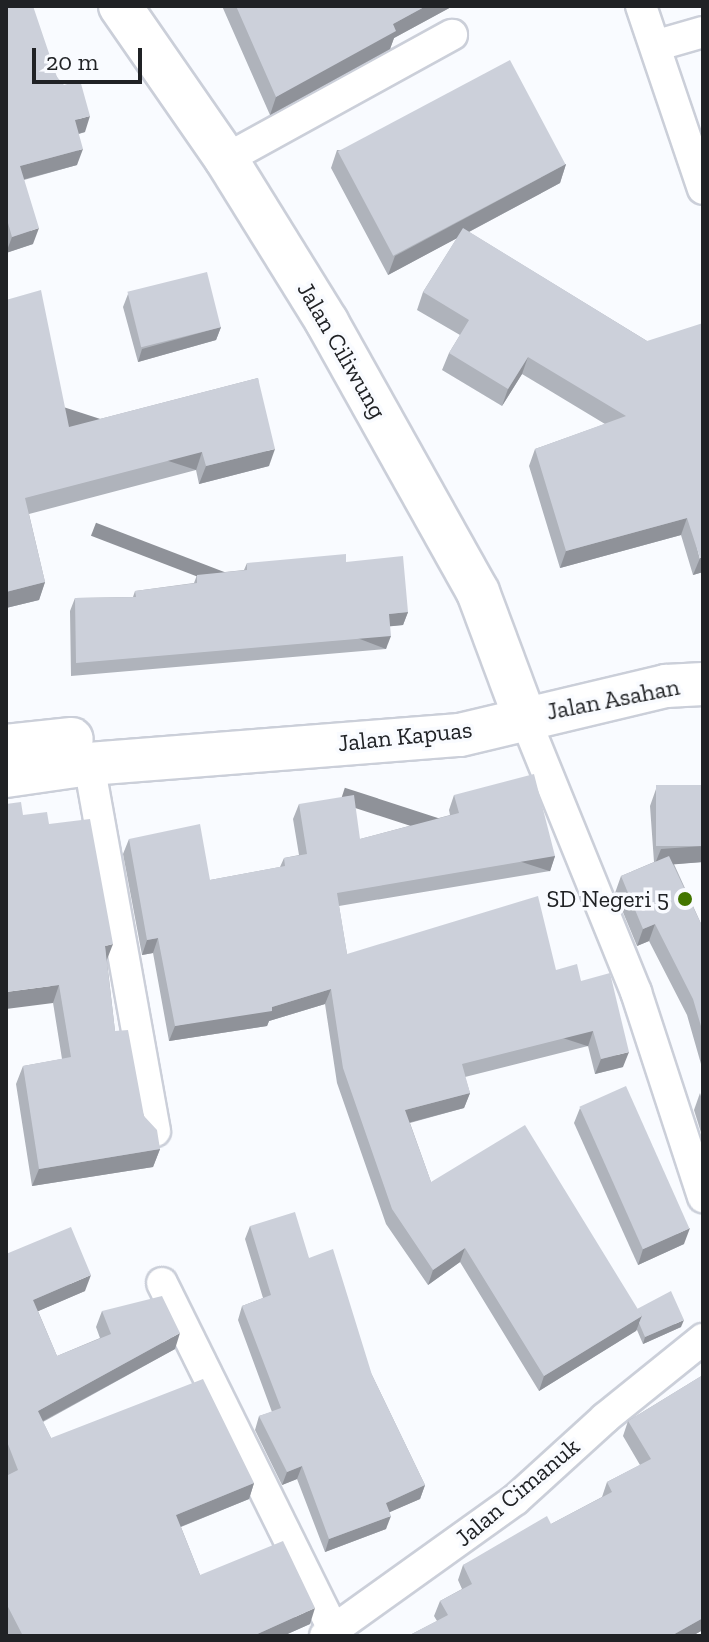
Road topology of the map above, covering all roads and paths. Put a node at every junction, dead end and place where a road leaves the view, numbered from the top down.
1 (120, 6) edge
2 (641, 6) edge
3 (703, 32) edge
4 (452, 35) dead end
5 (658, 45) junction
6 (226, 159) junction
7 (703, 189) edge
8 (703, 684) edge
9 (524, 716) junction
10 (6, 746) edge
11 (89, 764) junction
12 (6, 776) edge
13 (155, 1131) edge
14 (703, 1197) edge
15 (162, 1283) dead end
16 (703, 1339) edge
17 (329, 1632) edge

1 - 6 street, Jalan Ciliwung
2 - 5 street
3 - 5 street
4 - 6 street
5 - 7 street
6 - 9 street, Jalan Ciliwung
8 - 9 street, Jalan Asahan
9 - 10 street, Jalan Kapuas
9 - 11 street, Jalan Kapuas
9 - 14 street
11 - 12 street, Jalan Kapuas
11 - 13 street
15 - 17 street
16 - 17 street, Jalan Cimanuk

